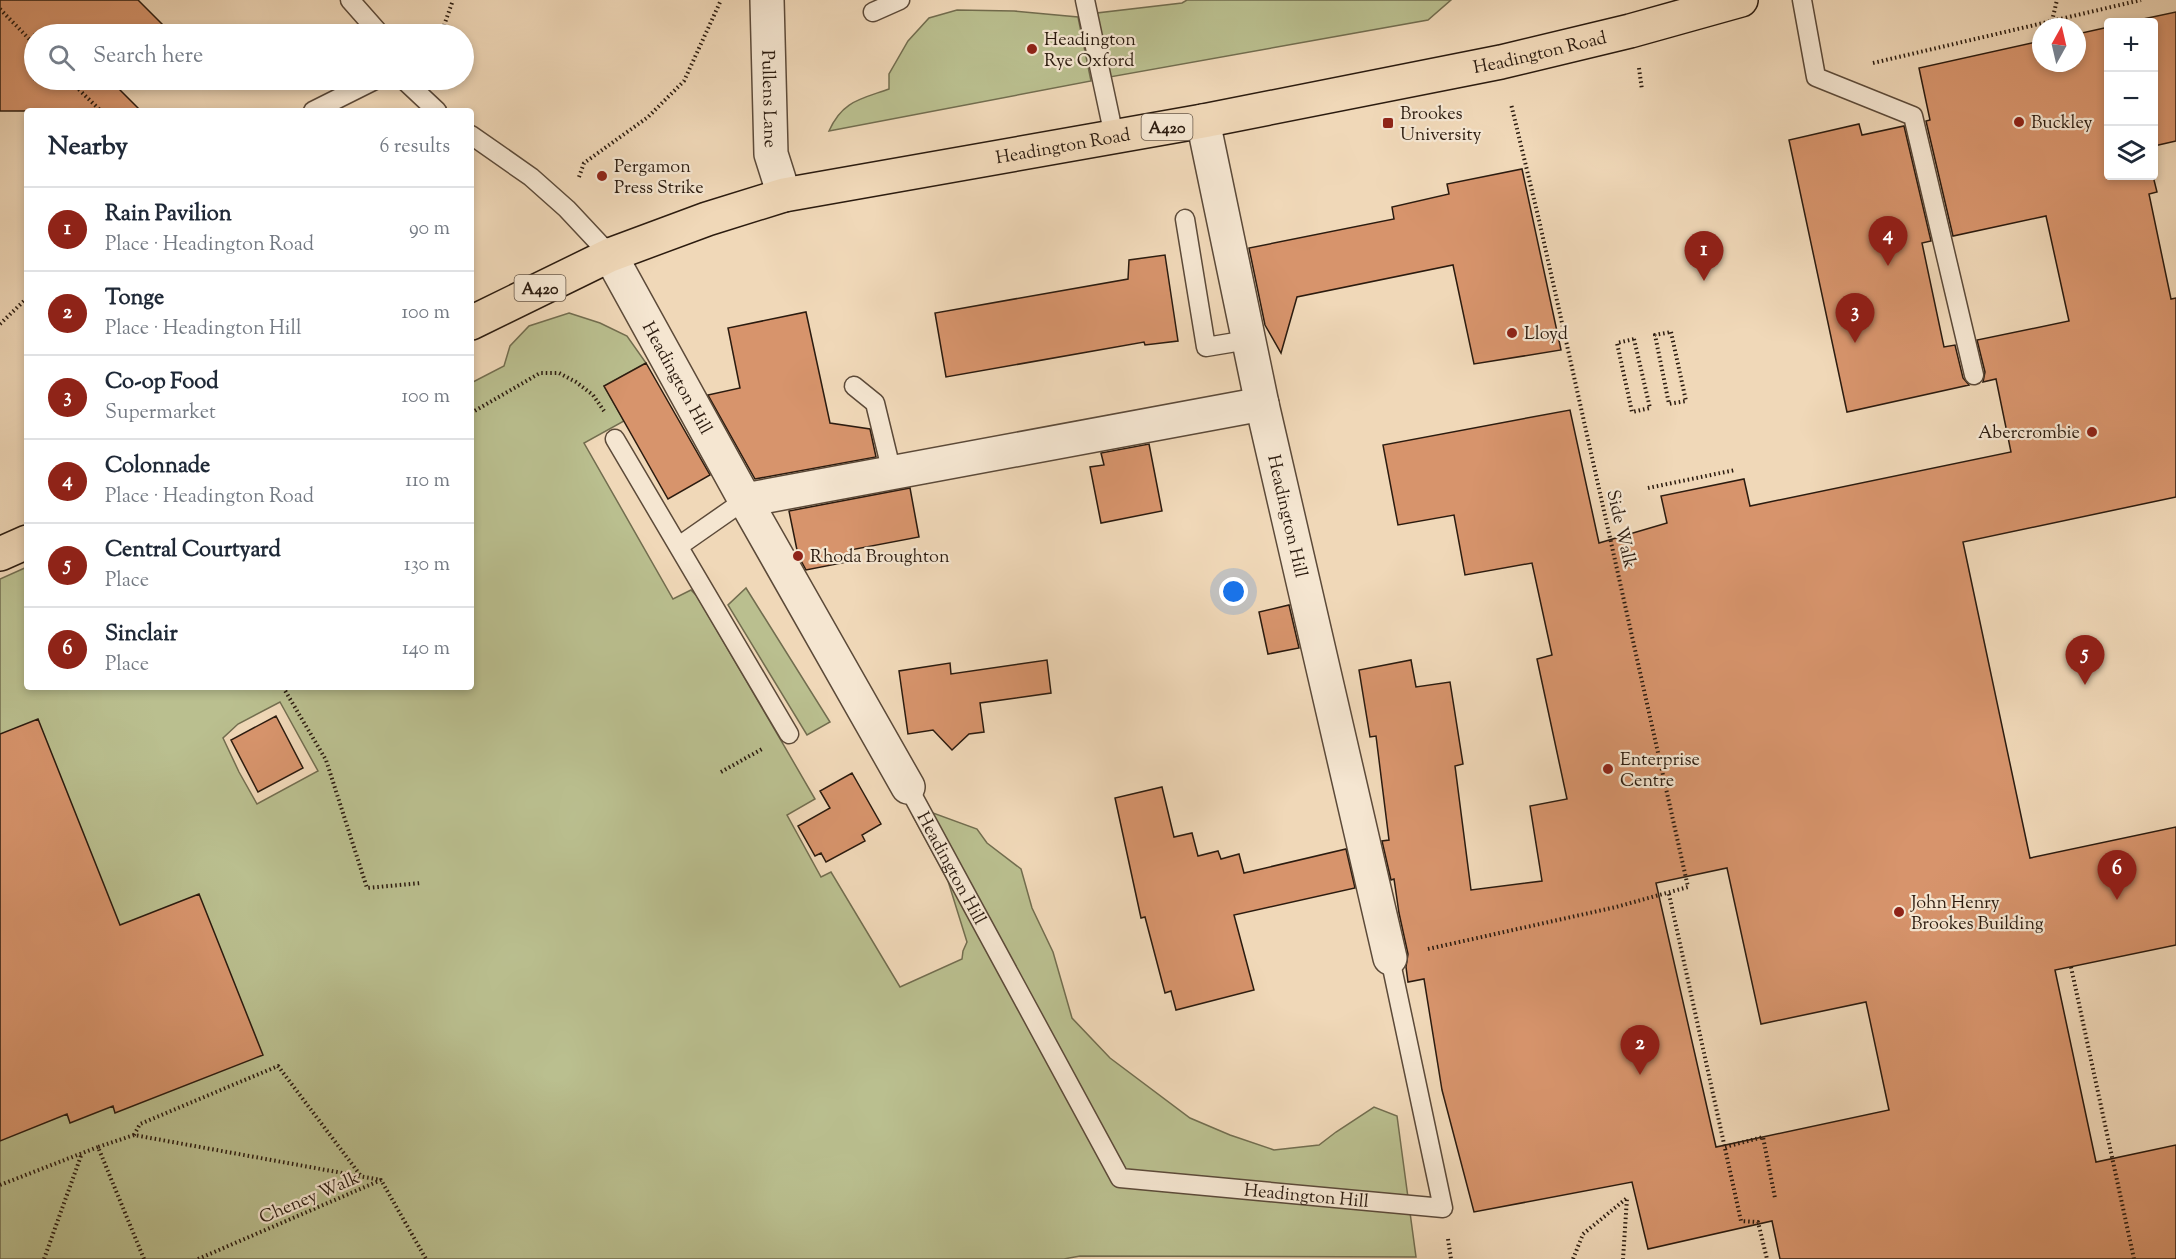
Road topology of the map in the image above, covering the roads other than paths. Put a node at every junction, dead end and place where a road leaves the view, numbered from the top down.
1 (350, 0) edge
2 (766, 0) edge
3 (900, 0) edge
4 (1085, 0) edge
5 (1741, 0) edge
6 (1802, 0) edge
7 (873, 12) dead end
8 (371, 24) edge
9 (355, 90) edge
10 (415, 90) edge
11 (319, 108) edge
12 (434, 108) edge
13 (1203, 121) junction
14 (1114, 136) junction
15 (474, 137) edge
16 (784, 195) junction
17 (1185, 219) dead end
18 (610, 255) junction
19 (474, 322) edge
20 (1248, 340) junction
21 (1974, 375) dead end
22 (854, 386) dead end
23 (1262, 404) junction
24 (615, 439) road end
25 (892, 473) junction
26 (745, 501) junction
27 (24, 543) edge
28 (678, 546) junction
29 (0, 554) edge
30 (789, 734) road end
31 (908, 787) joint
32 (1390, 958) joint

1 - 8 lane
2 - 16 street, Pullens Lane
3 - 7 lane
4 - 14 lane
5 - 13 main road, Headington Road / A420
6 - 21 lane
9 - 11 lane
10 - 12 lane
13 - 14 main road, Headington Road / A420
13 - 20 street, Headington Hill
14 - 16 main road, Headington Road / A420
15 - 18 lane
16 - 18 main road, Headington Road / A420
17 - 20 lane
18 - 19 main road, Headington Road / A420
18 - 26 street, Headington Hill
20 - 23 street, Headington Hill
22 - 25 lane
23 - 25 street
23 - 32 street, Headington Hill
24 - 28 lane
25 - 26 street
26 - 28 lane
26 - 31 street, Headington Hill
27 - 29 main road
28 - 30 lane
31 - 32 lane, Headington Hill

